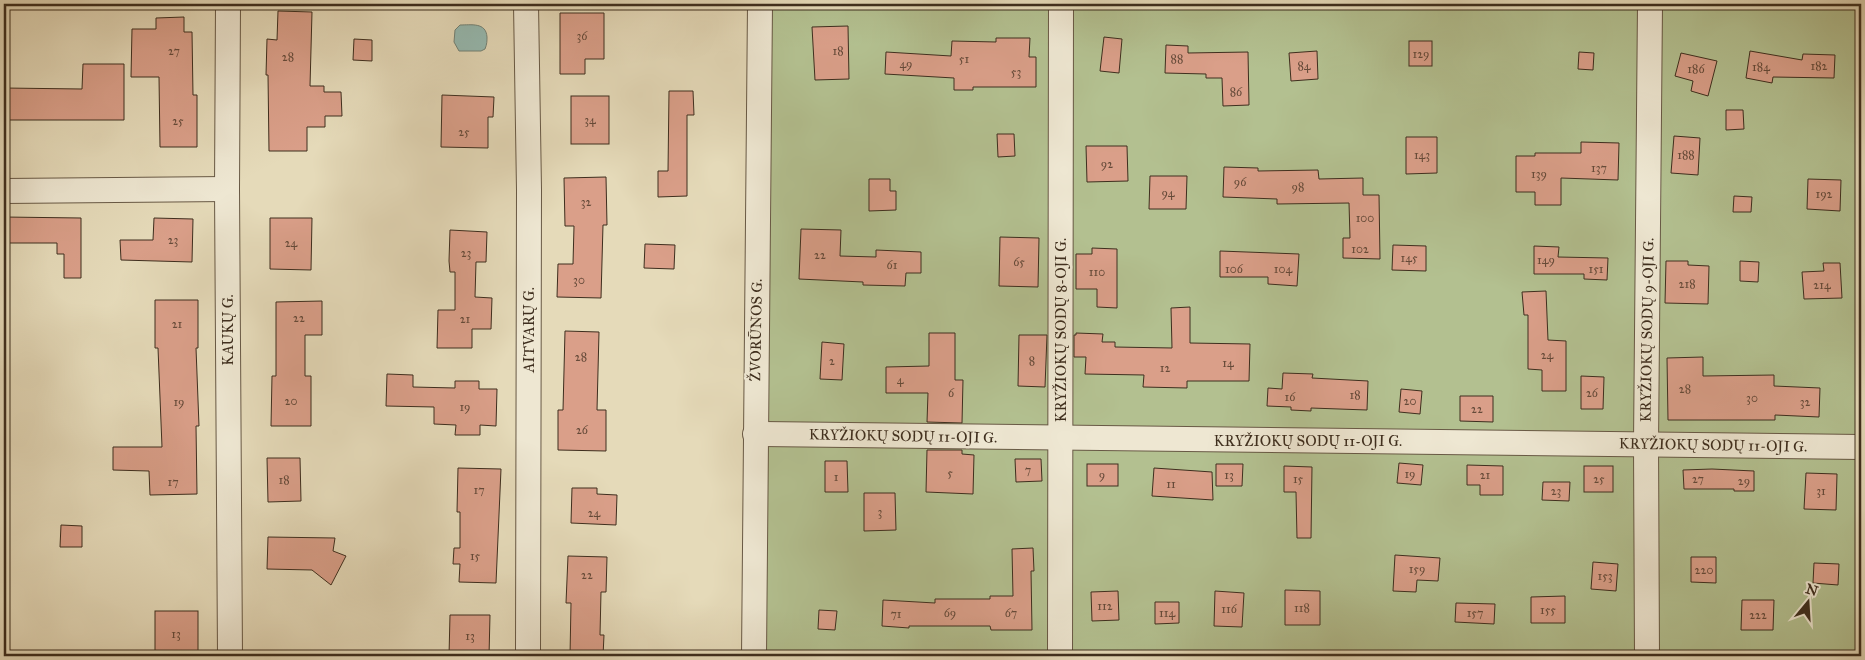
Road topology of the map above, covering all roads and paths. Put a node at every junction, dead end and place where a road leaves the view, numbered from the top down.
1 (228, 4) edge
2 (526, 4) edge
3 (760, 4) edge
4 (1061, 4) edge
5 (1650, 4) edge
6 (227, 190) junction
7 (4, 191) edge
8 (755, 434) junction
9 (1060, 439) junction
10 (1646, 444) junction
11 (1861, 447) edge
12 (230, 656) edge
13 (528, 656) edge
14 (754, 656) edge
15 (1060, 656) edge
16 (1646, 656) edge

1 - 6 street, KAUKŲ G.
2 - 13 street, AITVARŲ G.
3 - 8 street, ŽVORŪNOS G.
4 - 9 street, KRYŽIOKŲ SODŲ 8-OJI G.
5 - 10 street, KRYŽIOKŲ SODŲ 9-OJI G.
6 - 7 street
6 - 12 street, KAUKŲ G.
8 - 9 street, KRYŽIOKŲ SODŲ 11-OJI G.
8 - 14 street, ŽVORŪNOS G.
9 - 10 street, KRYŽIOKŲ SODŲ 11-OJI G.
9 - 15 street, KRYŽIOKŲ SODŲ 8-OJI G.
10 - 11 street, KRYŽIOKŲ SODŲ 11-OJI G.
10 - 16 street, KRYŽIOKŲ SODŲ 9-OJI G.

